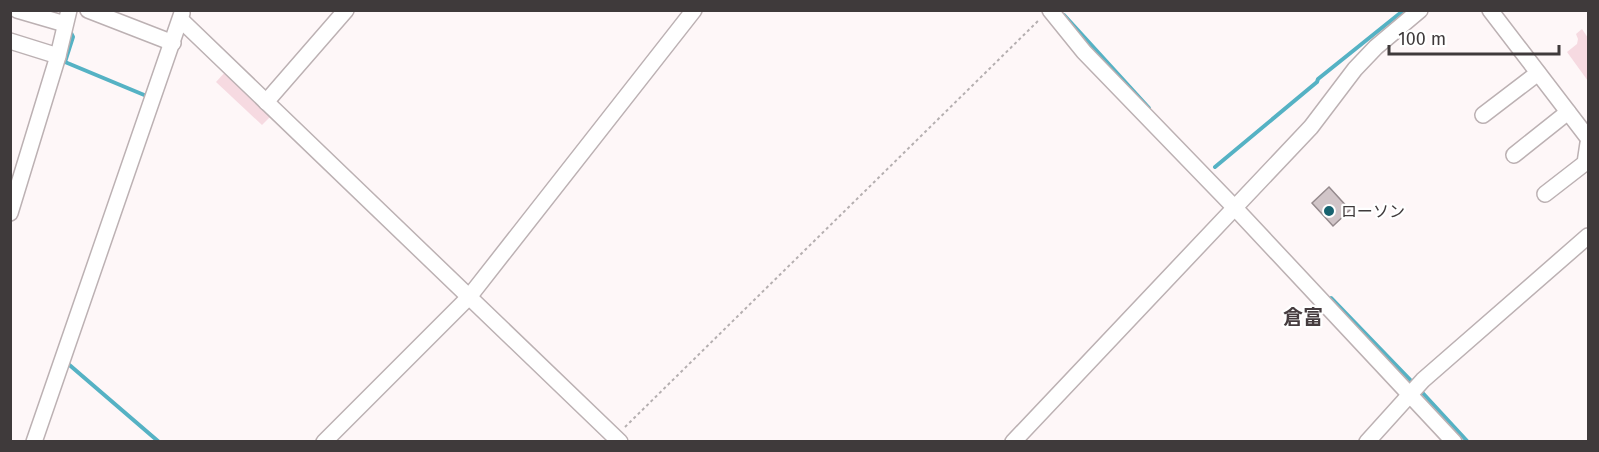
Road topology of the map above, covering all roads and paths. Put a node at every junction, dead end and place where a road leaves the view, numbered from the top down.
1 (17, 10) edge
2 (88, 10) edge
3 (346, 10) edge
4 (694, 10) edge
5 (1420, 10) edge
6 (1490, 10) edge
7 (182, 15) edge
8 (1045, 15) edge
9 (67, 17) edge
10 (10, 41) edge
11 (173, 43) junction
12 (58, 56) junction
13 (1538, 73) junction
14 (267, 102) junction
15 (1568, 112) junction
16 (1483, 115) dead end
17 (1588, 138) edge
18 (1588, 143) edge
19 (1514, 155) dead end
20 (1545, 194) dead end
21 (1235, 208) junction
22 (10, 213) edge
23 (1588, 236) edge
24 (469, 297) junction
25 (1414, 389) junction
26 (620, 437) edge
27 (34, 441) edge
28 (324, 441) edge
29 (1013, 441) edge
30 (1367, 441) edge
31 (1454, 441) edge

1 - 9 street
2 - 11 street
3 - 14 street
4 - 24 street
5 - 21 street
6 - 13 street
7 - 11 street
7 - 14 street
8 - 21 street
8 - 26 path
9 - 12 street
10 - 12 street
11 - 27 street
12 - 22 street
13 - 15 street
13 - 16 street
14 - 24 street
15 - 17 street
15 - 19 street
18 - 20 street
21 - 25 street
21 - 29 street
23 - 25 street
24 - 26 street
24 - 28 street
25 - 30 street
25 - 31 street

